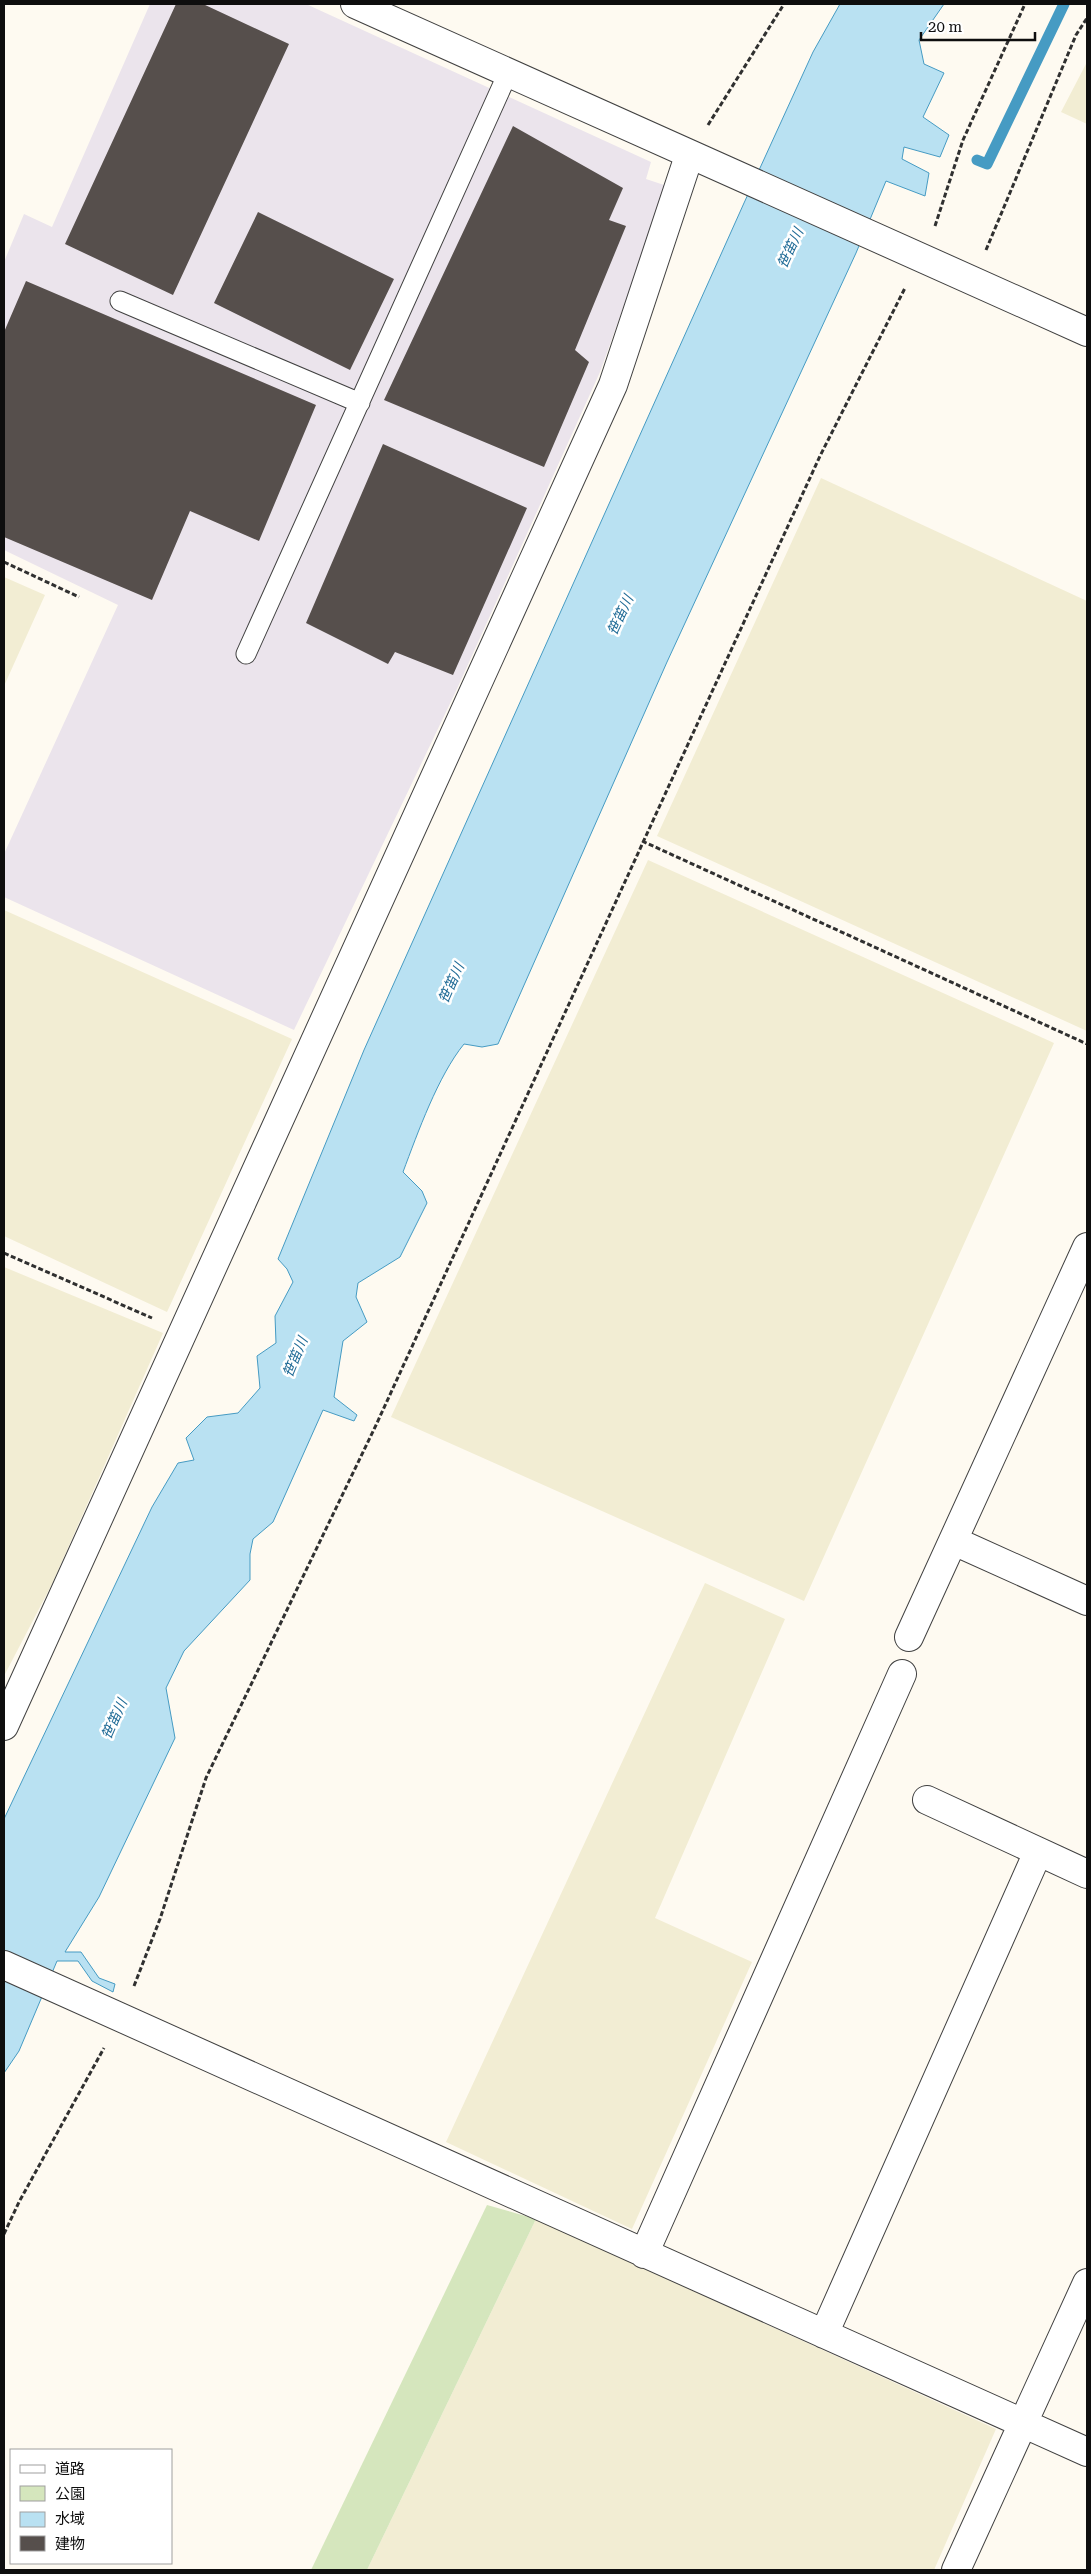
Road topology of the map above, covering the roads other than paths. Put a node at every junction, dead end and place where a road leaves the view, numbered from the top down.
1 (355, 4) edge
2 (508, 73) junction
3 (689, 156) junction
4 (120, 301) dead end
5 (1087, 332) edge
6 (360, 403) junction
7 (246, 654) dead end
8 (1087, 1247) edge
9 (954, 1541) junction
10 (1087, 1601) edge
11 (910, 1637) dead end
12 (902, 1674) dead end
13 (4, 1726) edge
14 (926, 1800) dead end
15 (1038, 1852) junction
16 (1087, 1874) edge
17 (4, 1965) edge
18 (644, 2254) junction
19 (1087, 2283) edge
20 (824, 2334) junction
21 (1024, 2424) junction
22 (1087, 2452) edge
23 (956, 2570) edge

1 - 2 street
2 - 3 street
2 - 6 lane
3 - 5 street
3 - 13 street
4 - 6 lane
6 - 7 lane
8 - 9 street
9 - 10 street
9 - 11 street
12 - 18 street
14 - 15 street
15 - 16 street
15 - 20 street
17 - 18 street
18 - 20 street
19 - 21 street
20 - 21 street
21 - 22 street
21 - 23 street

